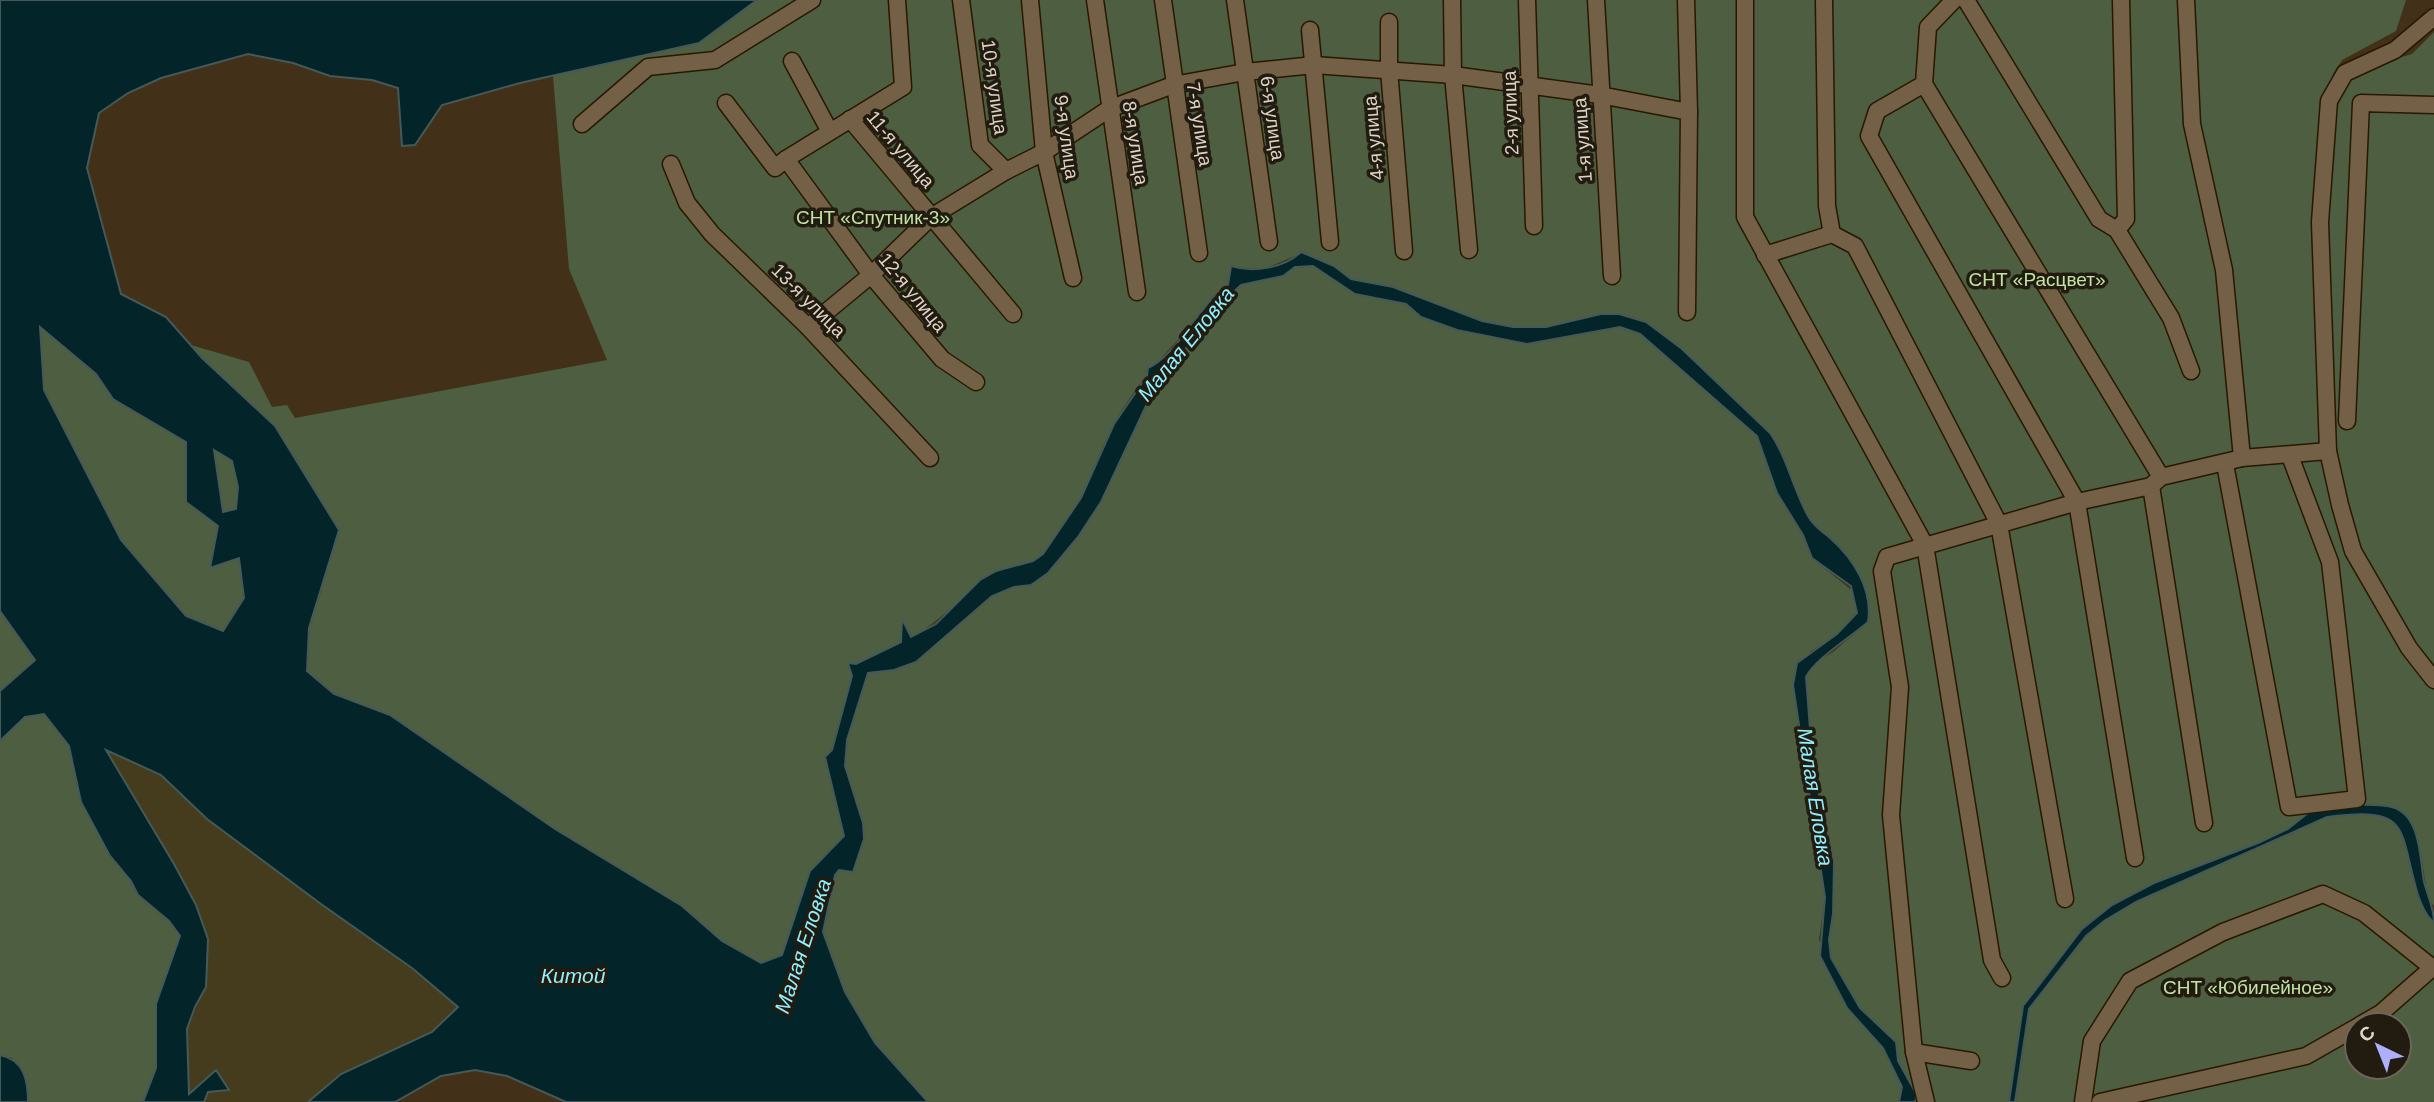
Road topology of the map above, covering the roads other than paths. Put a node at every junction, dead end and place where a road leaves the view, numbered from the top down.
1 (812, 0) edge
2 (897, 0) edge
3 (961, 0) edge
4 (1030, 0) edge
5 (1095, 0) edge
6 (1163, 0) edge
7 (1235, 0) edge
8 (1452, 0) edge
9 (1527, 0) edge
10 (1596, 0) edge
11 (1686, 0) edge
12 (1745, 0) edge
13 (1824, 0) edge
14 (1954, 0) edge
15 (1966, 0) edge
16 (2121, 0) edge
17 (2186, 0) edge
18 (2434, 17) edge
19 (1389, 23) dead end
20 (1310, 30) dead end
21 (792, 61) dead end
22 (1314, 65) junction
23 (1389, 71) junction
24 (1245, 72) junction
25 (1454, 75) junction
26 (1924, 84) junction
27 (1173, 85) junction
28 (1531, 87) junction
29 (1600, 95) junction
30 (726, 103) dead end
31 (2434, 104) edge
32 (1109, 109) junction
33 (1689, 112) junction
34 (850, 119) junction
35 (582, 124) dead end
36 (829, 130) junction
37 (1044, 152) junction
38 (786, 159) junction
39 (671, 164) dead end
40 (1006, 171) junction
41 (931, 217) junction
42 (1534, 226) dead end
43 (2118, 230) junction
44 (1832, 234) junction
45 (1269, 242) dead end
46 (1330, 242) dead end
47 (1469, 250) dead end
48 (1404, 251) dead end
49 (1199, 253) dead end
50 (1765, 255) junction
51 (871, 275) junction
52 (1612, 276) dead end
53 (1073, 278) dead end
54 (1137, 292) dead end
55 (1687, 312) dead end
56 (1013, 314) dead end
57 (808, 327) junction
58 (2191, 370) dead end
59 (976, 382) dead end
60 (2347, 421) dead end
61 (2328, 451) junction
62 (2290, 456) junction
63 (930, 458) dead end
64 (2242, 458) junction
65 (2225, 464) junction
66 (2156, 482) junction
67 (2077, 502) junction
68 (1999, 524) junction
69 (1925, 545) junction
70 (2434, 680) edge
71 (2204, 823) dead end
72 (2135, 859) dead end
73 (2065, 899) dead end
74 (2432, 969) edge
75 (2002, 978) dead end
76 (2383, 1011) edge
77 (2343, 1035) edge
78 (1914, 1052) junction
79 (1971, 1061) dead end
80 (1926, 1102) edge
81 (2083, 1102) edge
82 (2100, 1102) edge

1 - 35 street
2 - 34 street
3 - 40 street, 10-я улица
4 - 37 street, 9-я улица
5 - 32 street, 8-я улица
6 - 27 street, 7-я улица
7 - 24 street, 6-я улица
8 - 25 street
9 - 28 street, 2-я улица
10 - 29 street, 1-я улица
11 - 33 street
12 - 50 street
13 - 44 street
14 - 26 street
15 - 43 street
16 - 43 street
17 - 64 street
18 - 61 street
19 - 23 street, 4-я улица
20 - 22 street
21 - 36 street
22 - 23 street
22 - 24 street
22 - 46 street
23 - 25 street
23 - 48 street, 4-я улица
24 - 27 street
24 - 45 street, 6-я улица
25 - 28 street
25 - 47 street
26 - 66 street
26 - 67 street
27 - 32 street
27 - 49 street, 7-я улица
28 - 29 street
28 - 42 street, 2-я улица
29 - 33 street
29 - 52 street, 1-я улица
30 - 38 street
31 - 60 street
32 - 37 street
32 - 54 street, 8-я улица
33 - 55 street
34 - 36 street, 11-я улица
34 - 41 street, 11-я улица
36 - 38 street, 11-я улица
37 - 40 street
37 - 53 street, 9-я улица
38 - 51 street, 12-я улица
39 - 57 street, 13-я улица
40 - 41 street
41 - 51 street
41 - 56 street, 11-я улица
43 - 58 street
44 - 50 street
44 - 68 street
50 - 69 street
51 - 57 street
51 - 59 street, 12-я улица
57 - 63 street, 13-я улица
61 - 62 street
61 - 70 street
62 - 64 street
62 - 65 street
64 - 65 street
65 - 66 street
66 - 67 street
66 - 71 street
67 - 68 street
67 - 72 street
68 - 69 street
68 - 73 street
69 - 75 street
69 - 78 street
74 - 76 street
74 - 81 street
77 - 82 street
78 - 79 street
78 - 80 street

